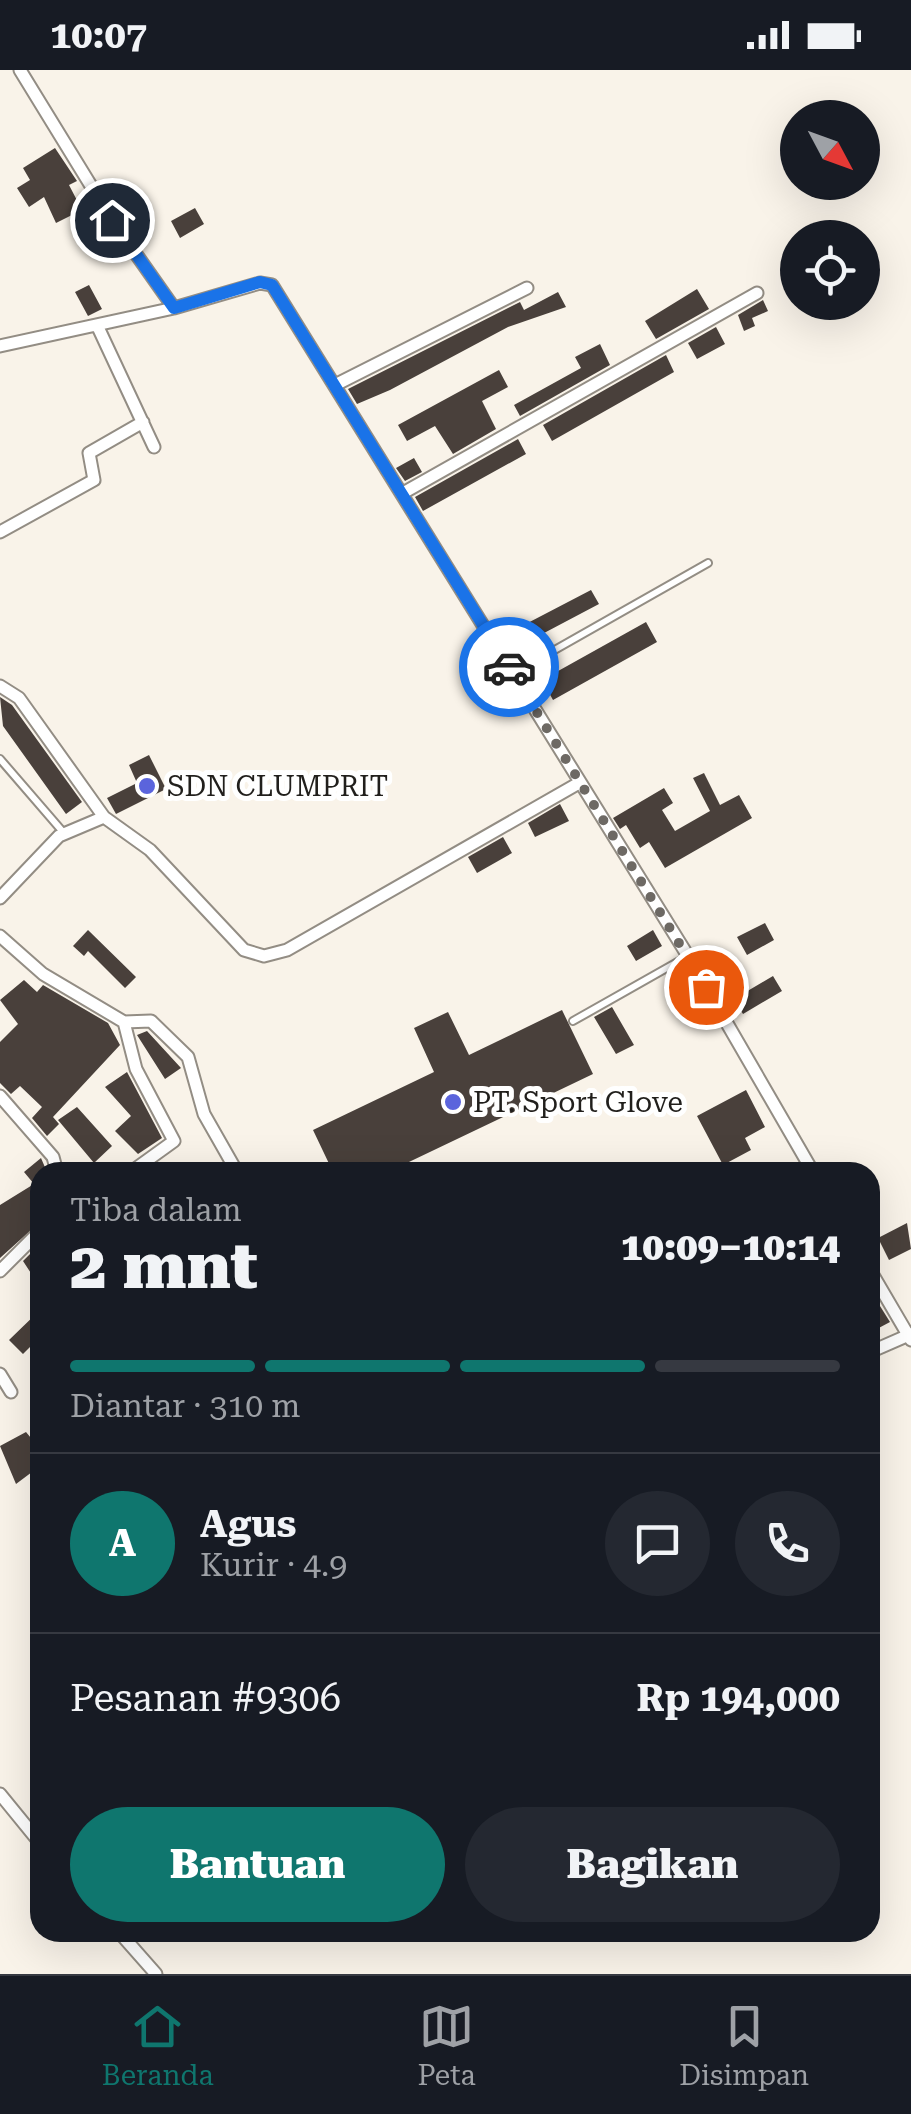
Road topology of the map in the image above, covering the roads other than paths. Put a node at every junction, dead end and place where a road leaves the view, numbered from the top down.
1 (20, 70) edge
2 (527, 288) dead end
3 (757, 293) dead end
4 (174, 308) junction
5 (97, 325) junction
6 (0, 346) edge
7 (335, 385) junction
8 (142, 422) junction
9 (154, 447) dead end
10 (404, 493) junction
11 (0, 532) edge
12 (708, 564) dead end
13 (513, 674) junction
14 (0, 686) edge
15 (0, 759) edge
16 (578, 783) junction
17 (104, 817) junction
18 (64, 833) junction
19 (0, 898) edge
20 (0, 936) edge
21 (688, 956) junction
22 (573, 1020) dead end
23 (124, 1022) junction
24 (0, 1096) edge
25 (54, 1162) edge
26 (145, 1162) edge
27 (231, 1162) edge
28 (808, 1162) edge
29 (30, 1240) edge
30 (0, 1271) edge
31 (880, 1287) edge
32 (910, 1337) edge
33 (880, 1348) edge
34 (0, 1374) edge
35 (11, 1392) dead end
36 (0, 1794) edge
37 (30, 1831) edge
38 (128, 1942) edge
39 (156, 1974) edge

1 - 4 street
2 - 7 street
3 - 10 street
4 - 5 street
4 - 7 street
5 - 6 street
5 - 8 street
7 - 10 street
8 - 9 street
8 - 11 street
10 - 13 street
12 - 13 lane
13 - 16 street
14 - 17 street
15 - 18 lane
16 - 17 street
16 - 21 street
17 - 18 street
18 - 19 street
20 - 23 street
21 - 22 lane
21 - 28 street
23 - 26 street
23 - 27 street
24 - 25 street
29 - 30 street
31 - 32 street
32 - 33 street
34 - 35 street
36 - 37 street
38 - 39 street

